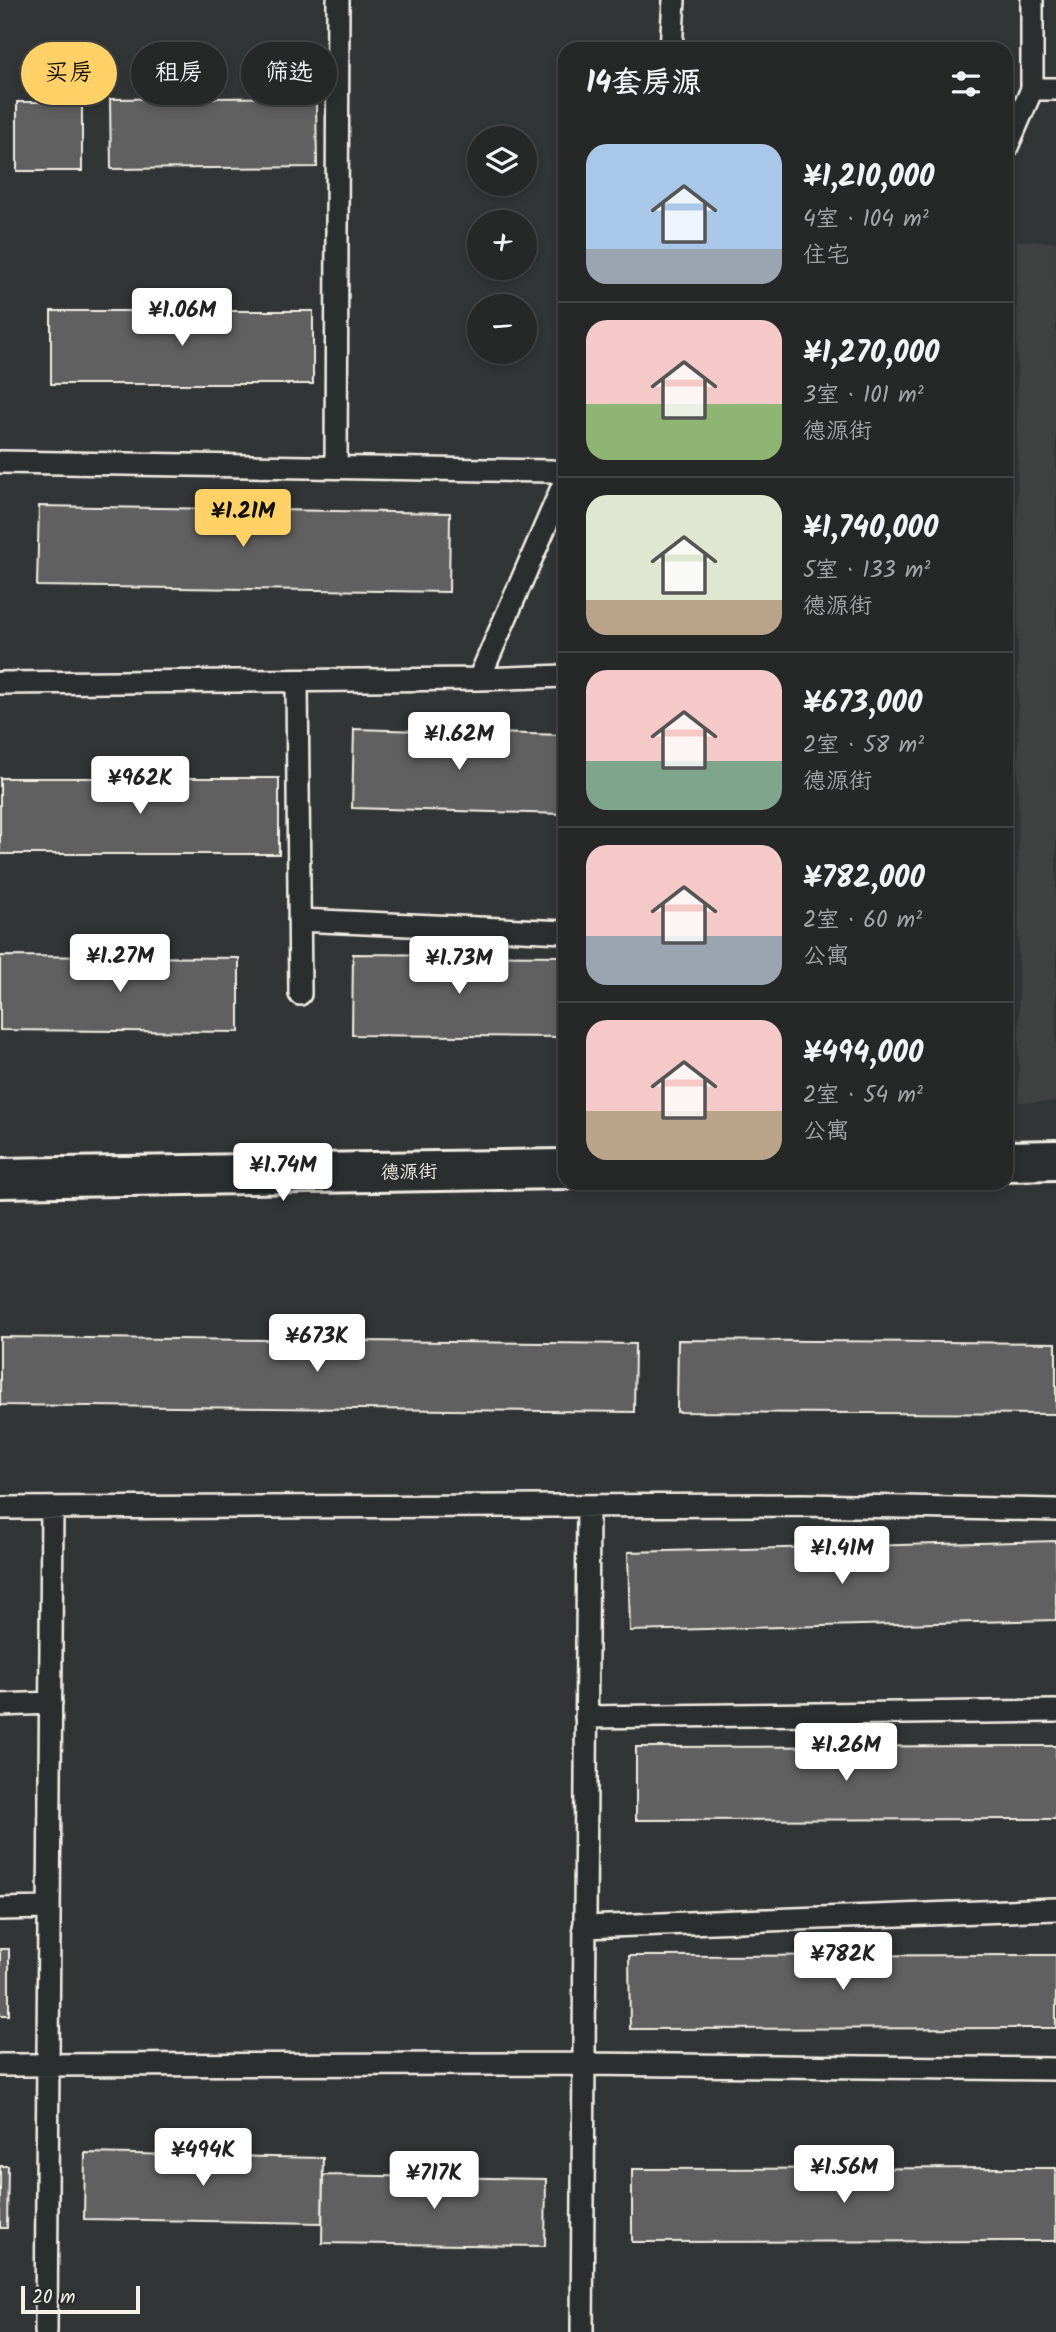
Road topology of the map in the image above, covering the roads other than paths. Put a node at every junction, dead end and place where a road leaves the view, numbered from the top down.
1 (338, 0) edge
2 (674, 0) edge
3 (1032, 0) edge
4 (671, 42) edge
5 (1032, 89) junction
6 (1056, 89) edge
7 (1013, 133) edge
8 (0, 462) edge
9 (337, 467) junction
10 (558, 473) edge
11 (558, 497) edge
12 (558, 676) edge
13 (479, 680) junction
14 (297, 681) junction
15 (0, 683) edge
16 (299, 920) junction
17 (558, 932) edge
18 (300, 994) dead end
19 (1056, 1160) edge
20 (1013, 1161) edge
21 (558, 1169) edge
22 (0, 1178) edge
23 (588, 1506) junction
24 (0, 1508) edge
25 (52, 1508) junction
26 (1056, 1510) edge
27 (51, 1703) junction
28 (0, 1705) edge
29 (1056, 1711) edge
30 (586, 1717) junction
31 (49, 1908) junction
32 (0, 1909) edge
33 (1056, 1909) edge
34 (584, 1927) junction
35 (583, 2064) junction
36 (0, 2065) edge
37 (48, 2065) junction
38 (1056, 2069) edge
39 (46, 2332) edge
40 (582, 2332) edge

1 - 9 lane
2 - 4 lane
3 - 5 lane
5 - 6 lane
5 - 7 lane
8 - 9 lane
9 - 10 lane
11 - 13 lane
12 - 13 lane
13 - 14 lane
14 - 15 lane
14 - 16 lane
16 - 17 lane
16 - 18 lane
19 - 20 street
21 - 22 street, 德源街
23 - 25 lane
23 - 26 lane
23 - 30 lane
24 - 25 lane
25 - 27 lane
27 - 28 lane
27 - 31 lane
29 - 30 lane
30 - 34 lane
31 - 32 lane
31 - 37 lane
33 - 34 lane
34 - 35 lane
35 - 37 lane
35 - 38 lane
35 - 40 lane
36 - 37 lane
37 - 39 lane

